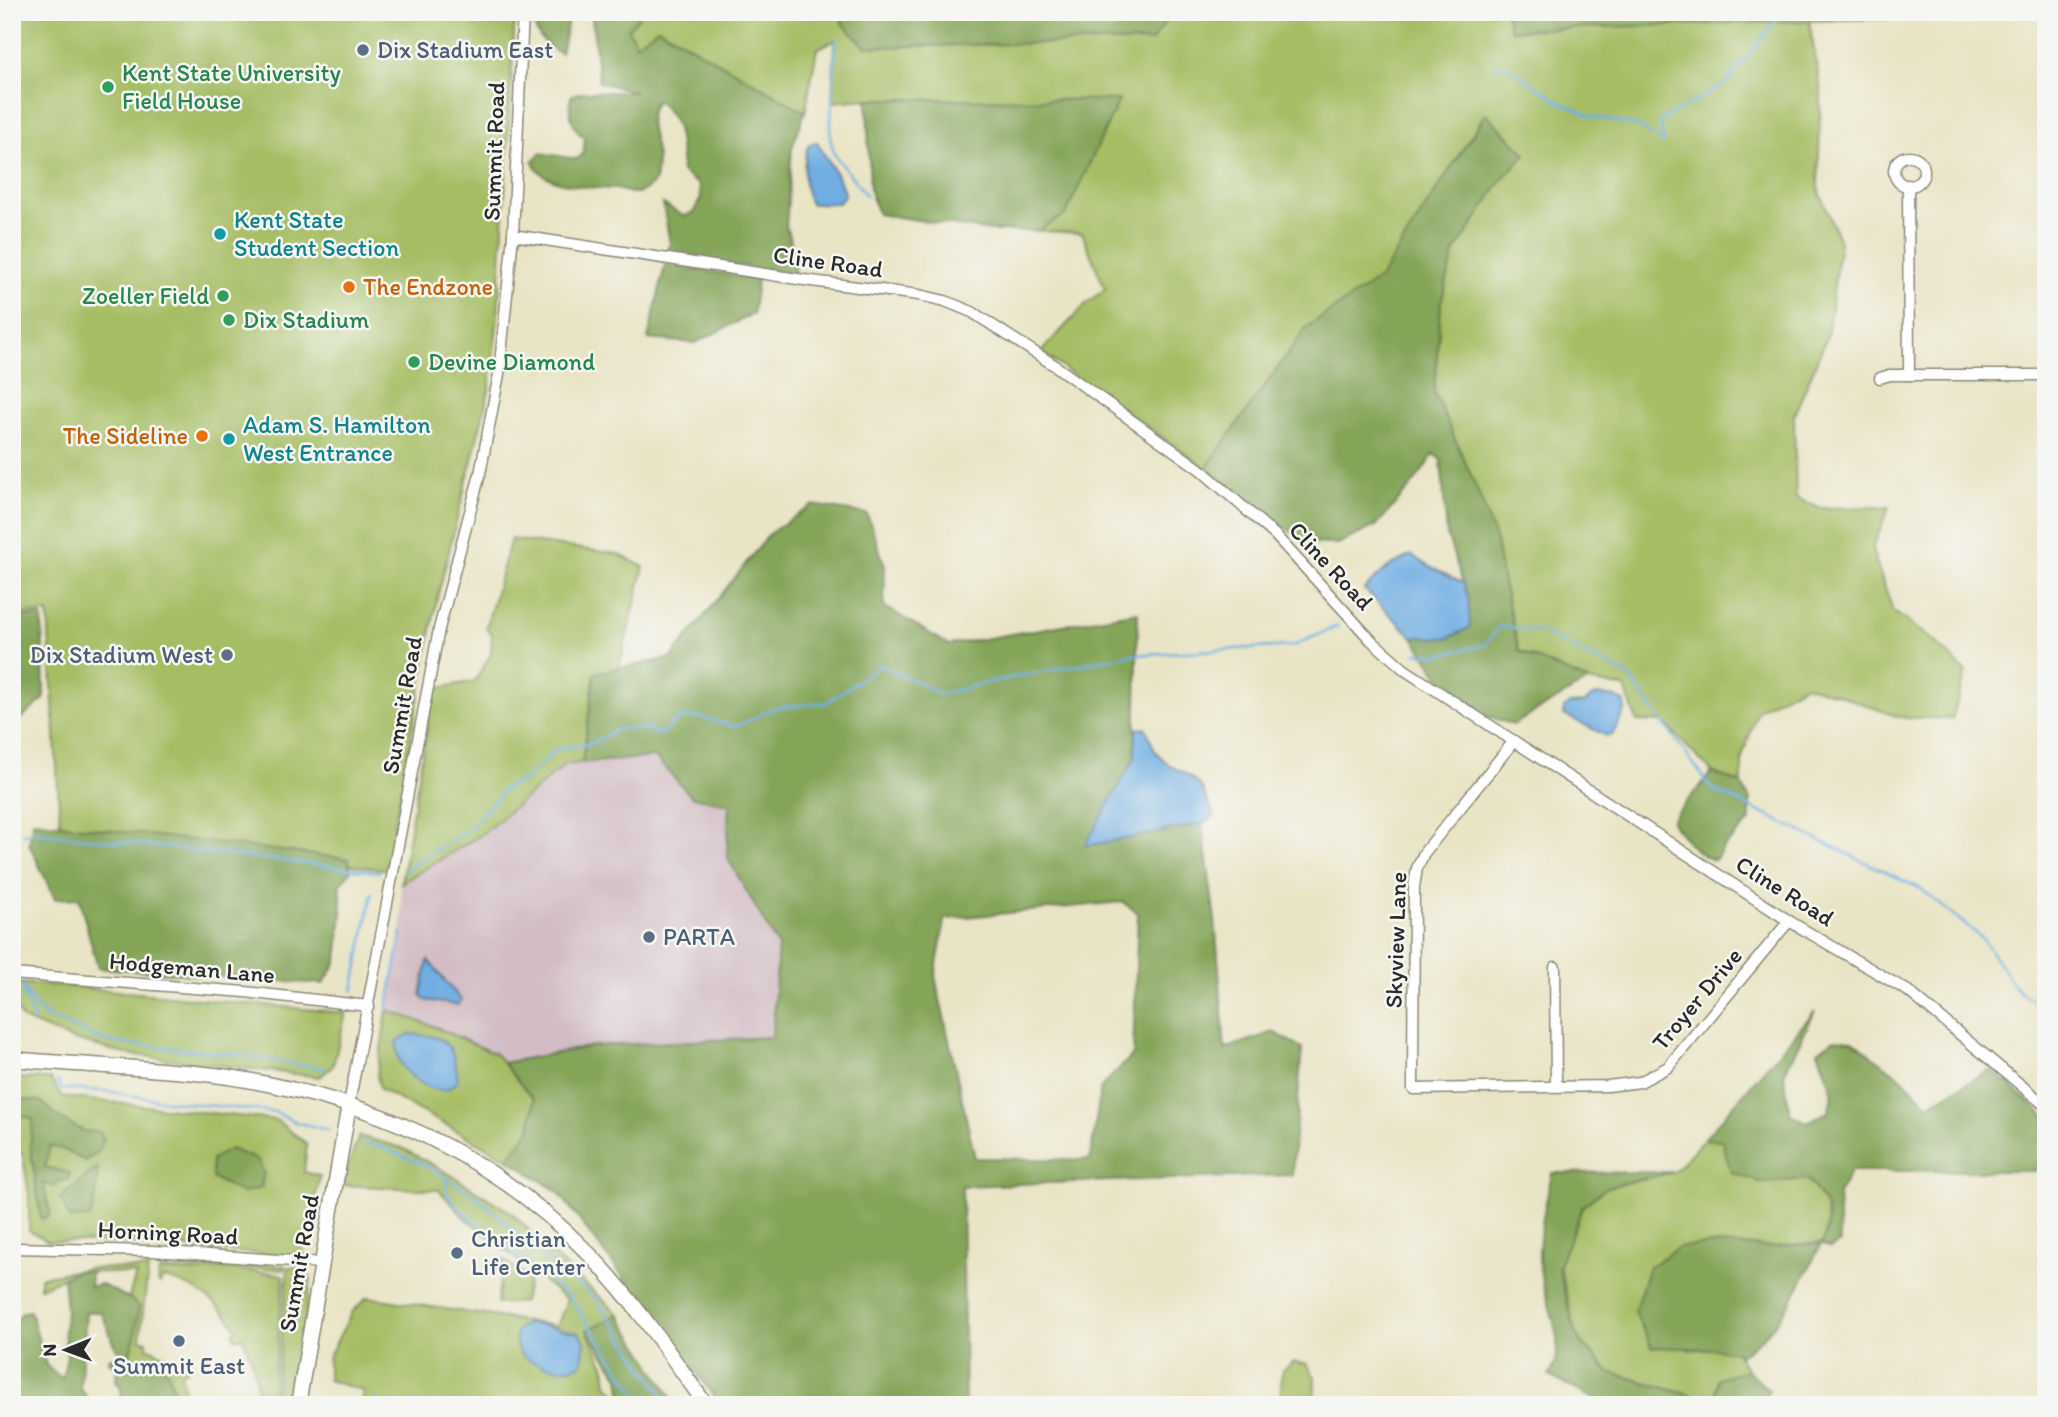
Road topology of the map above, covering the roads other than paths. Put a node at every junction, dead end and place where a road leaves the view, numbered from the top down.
1 (523, 12) edge
2 (1908, 185) dead end
3 (513, 235) junction
4 (1909, 375) junction
5 (2046, 375) edge
6 (1880, 378) dead end
7 (1514, 741) junction
8 (1790, 921) junction
9 (1555, 967) dead end
10 (12, 974) edge
11 (369, 1006) junction
12 (12, 1059) edge
13 (1556, 1086) junction
14 (1455, 1087) joint
15 (349, 1104) junction
16 (2046, 1106) edge
17 (12, 1248) edge
18 (321, 1263) junction
19 (298, 1405) edge
20 (706, 1405) edge

1 - 3 street, Summit Road
2 - 4 street
3 - 7 street, Cline Road
3 - 11 street, Summit Road
4 - 5 street
4 - 6 street
7 - 8 street, Cline Road
7 - 14 street, Skyview Lane
8 - 13 street, Troyer Drive
8 - 16 street, Cline Road
9 - 13 street
10 - 11 street, Hodgeman Lane
11 - 15 street, Summit Road
12 - 15 main road
13 - 14 street, Troyer Drive
15 - 18 main road, Summit Road
15 - 20 main road
17 - 18 street, Horning Road
18 - 19 main road, Summit Road

